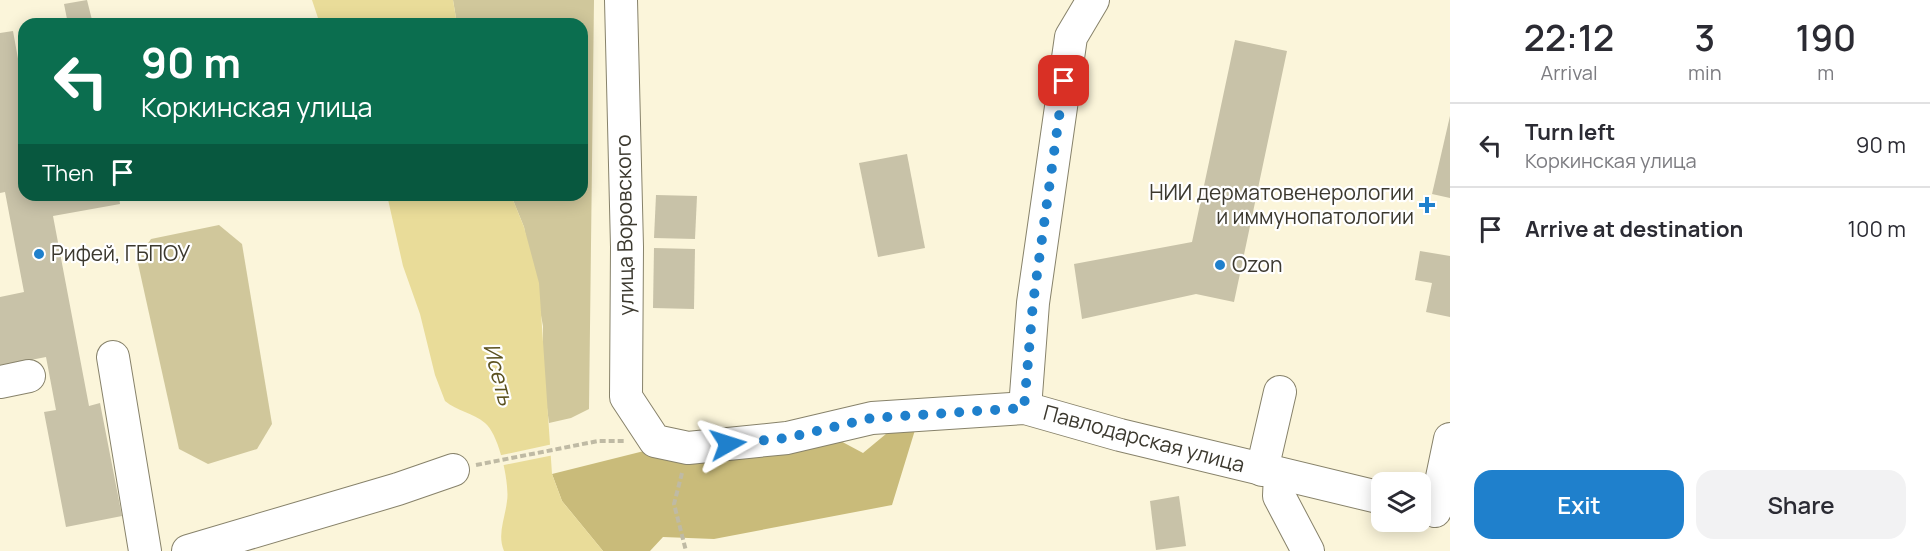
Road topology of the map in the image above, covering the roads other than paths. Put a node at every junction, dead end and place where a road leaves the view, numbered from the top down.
1 (621, 0) edge
2 (1093, 0) edge
3 (113, 357) dead end
4 (1280, 392) dead end
5 (1024, 408) junction
6 (1450, 439) edge
7 (655, 441) joint
8 (453, 470) road end
9 (1271, 472) junction
10 (1371, 495) edge
11 (1435, 511) edge
12 (145, 551) edge
13 (188, 551) edge
14 (1308, 551) edge

1 - 7 street, улица Воровского
2 - 5 street
3 - 12 street
4 - 9 street
5 - 7 street, Павлодарская улица
5 - 9 street, Павлодарская улица
6 - 11 street
8 - 13 street
9 - 10 street, Павлодарская улица
9 - 14 street

